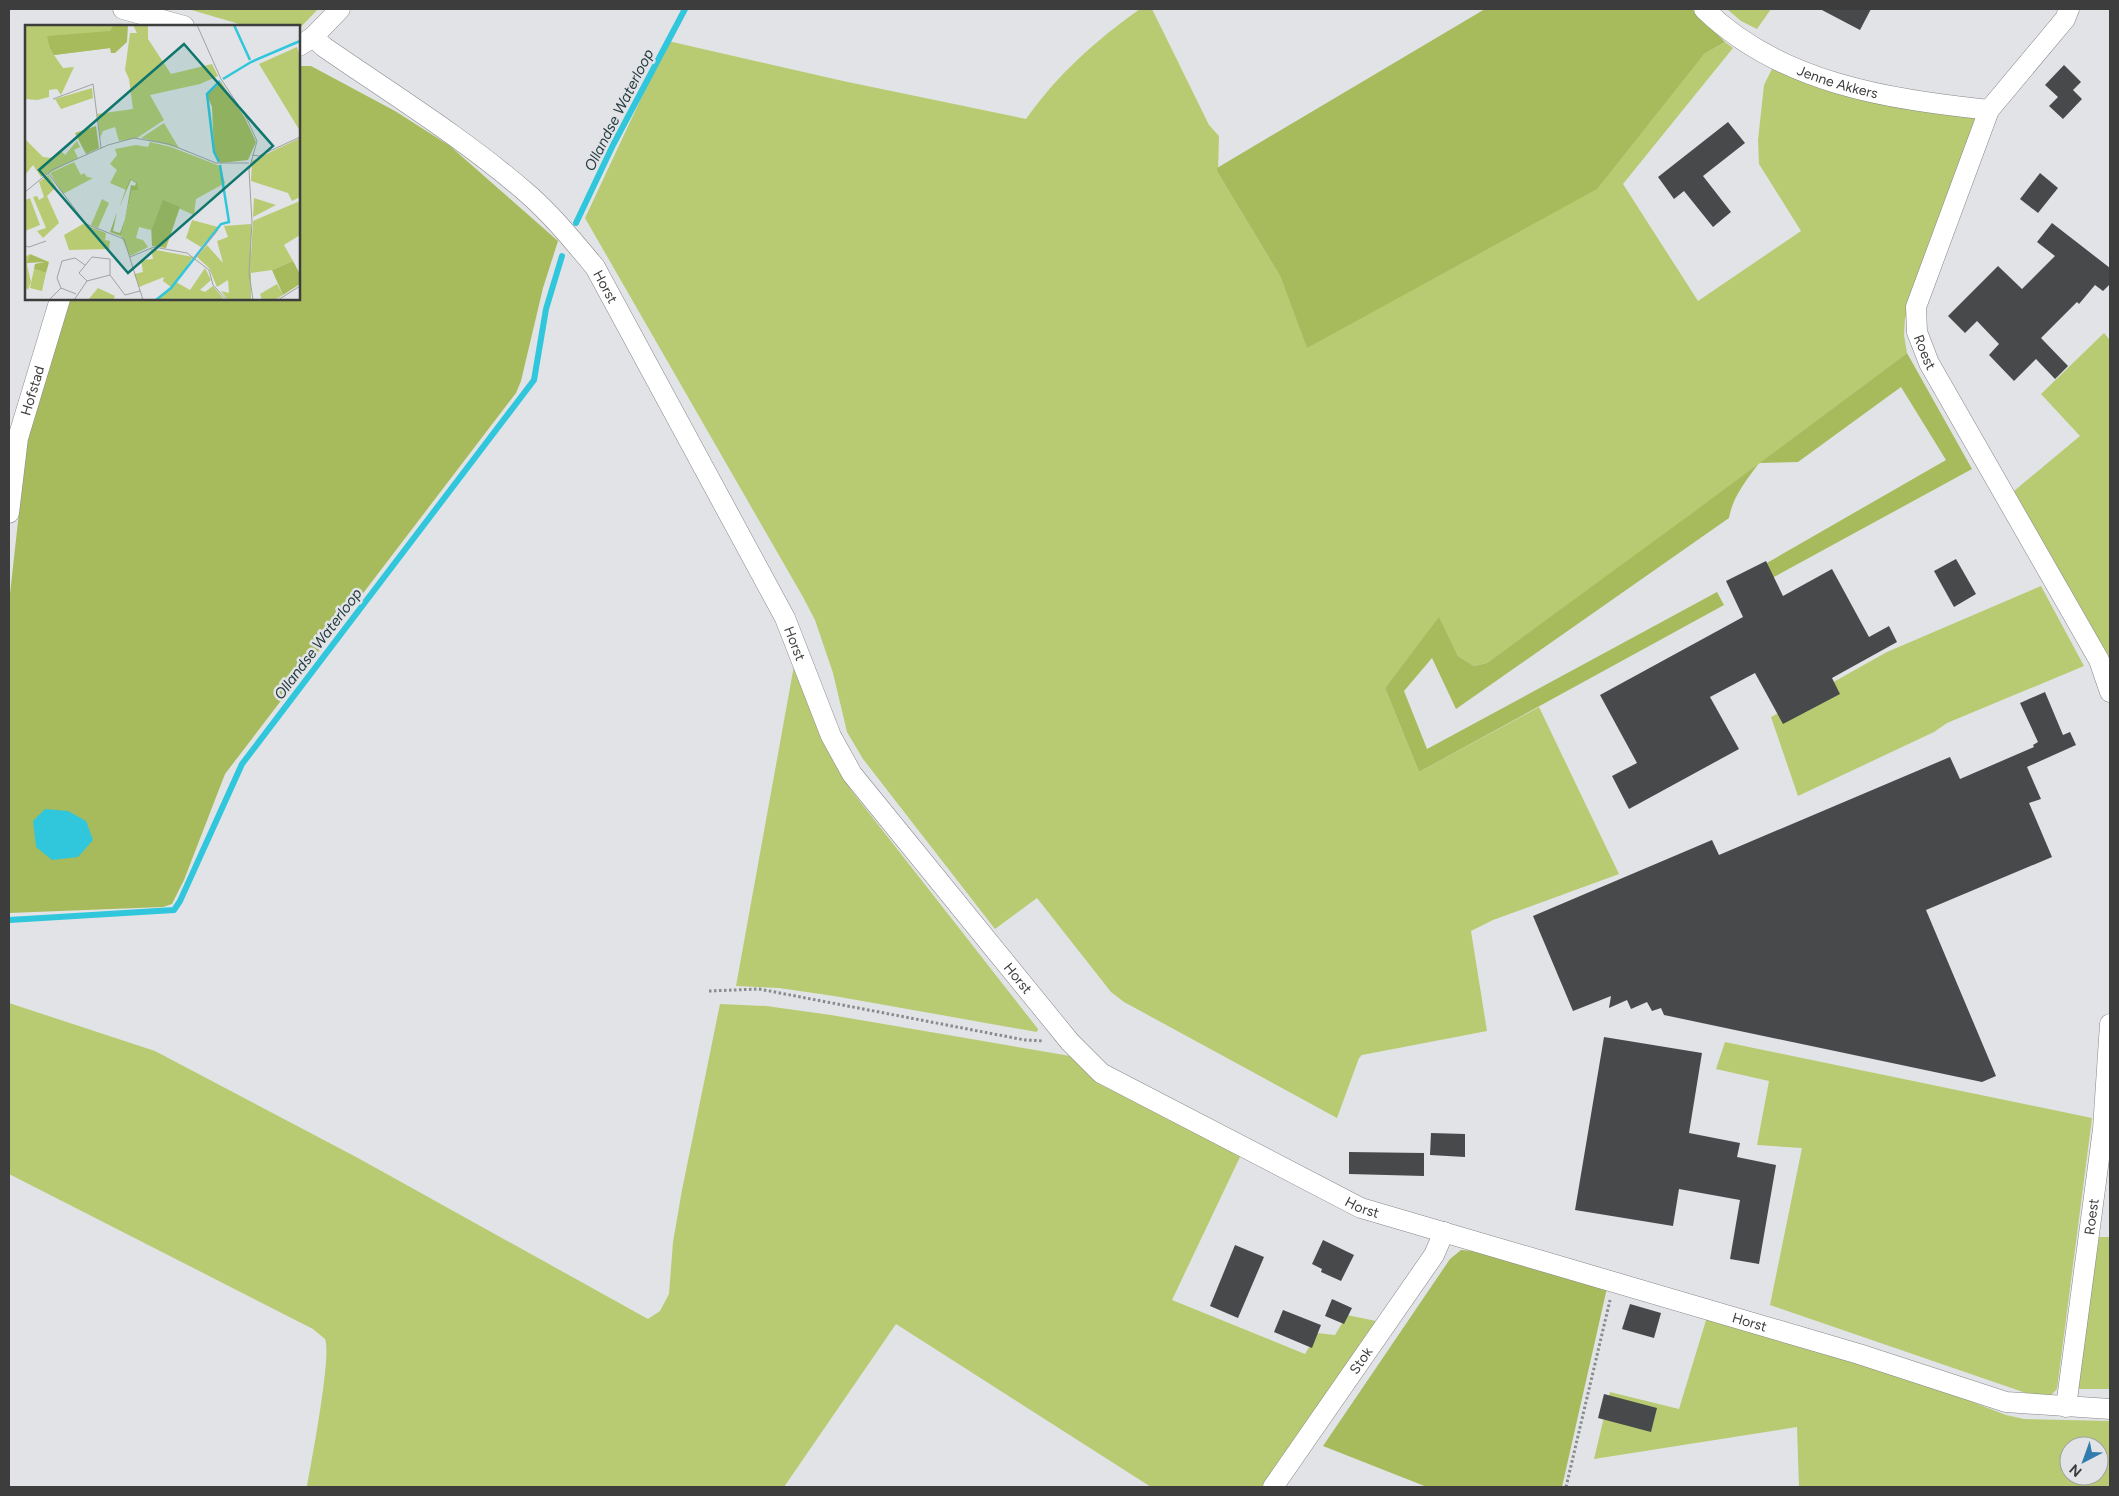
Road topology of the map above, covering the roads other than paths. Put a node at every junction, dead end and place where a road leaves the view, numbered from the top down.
1 (124, 9) edge
2 (340, 9) edge
3 (1704, 9) edge
4 (2068, 9) edge
5 (180, 25) edge
6 (306, 41) edge
7 (1989, 110) junction
8 (60, 300) edge
9 (9, 513) edge
10 (2110, 692) edge
11 (2110, 1024) edge
12 (1444, 1232) junction
13 (2066, 1407) junction
14 (2110, 1409) edge
15 (1273, 1487) edge

1 - 5 street
2 - 6 street
3 - 7 street, Jenne Akkers
4 - 7 street, Roest
6 - 12 street, Horst
7 - 10 street, Roest
8 - 9 street, Hofstad
11 - 13 street, Roest
12 - 13 street, Horst
12 - 15 street, Stok
13 - 14 street, Horst

